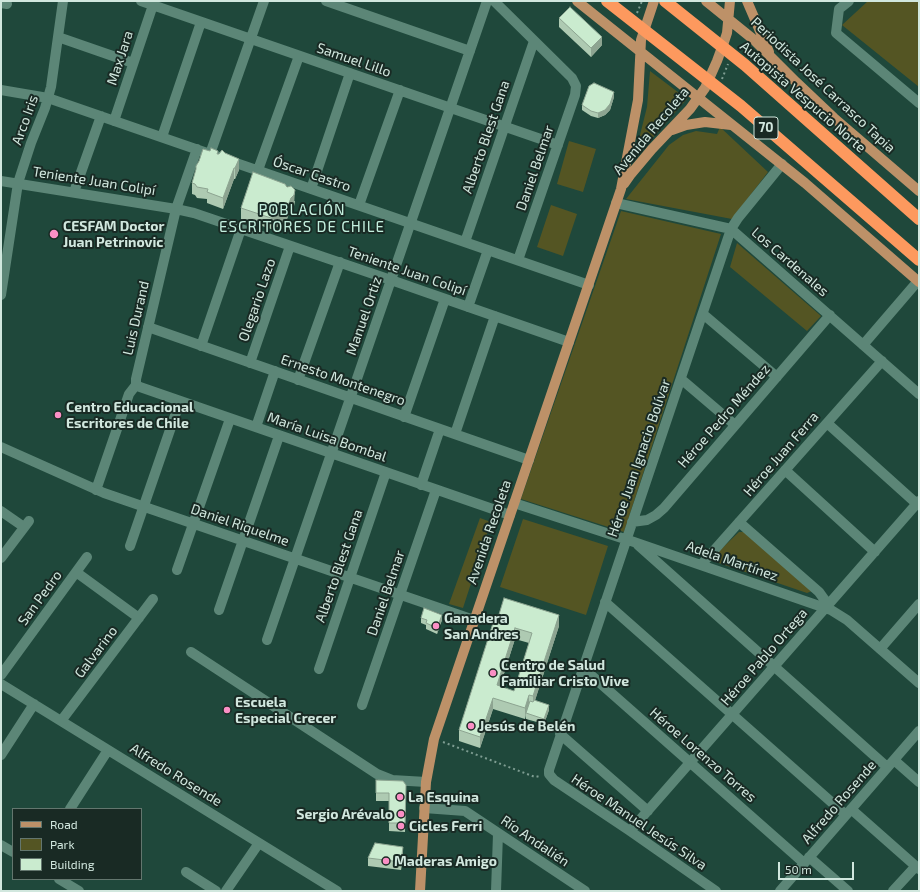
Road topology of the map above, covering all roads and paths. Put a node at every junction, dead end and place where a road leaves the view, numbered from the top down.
1 (63, 1) edge
2 (141, 1) edge
3 (264, 1) edge
4 (326, 1) edge
5 (487, 1) edge
6 (494, 1) edge
7 (577, 1) edge
8 (607, 1) edge
9 (654, 1) edge
10 (665, 1) edge
11 (706, 1) edge
12 (730, 1) edge
13 (747, 1) edge
14 (849, 1) edge
15 (152, 5) junction
16 (728, 18) junction
17 (201, 22) junction
18 (58, 38) junction
19 (251, 39) junction
20 (534, 40) junction
21 (640, 50) junction
22 (470, 51) junction
23 (299, 56) junction
24 (772, 57) junction
25 (729, 62) dead end
26 (133, 63) junction
27 (350, 73) junction
28 (721, 82) dead end
29 (1, 90) edge
30 (400, 90) junction
31 (48, 98) junction
32 (699, 98) junction
33 (919, 103) edge
34 (451, 108) junction
35 (101, 116) junction
36 (114, 120) junction
37 (731, 124) junction
38 (505, 126) junction
39 (668, 131) junction
40 (162, 137) junction
41 (558, 145) junction
42 (197, 149) junction
43 (210, 154) junction
44 (782, 164) junction
45 (258, 170) junction
46 (1, 181) edge
47 (18, 183) junction
48 (311, 188) junction
49 (621, 189) junction
50 (919, 191) edge
51 (74, 192) junction
52 (616, 203) junction
53 (359, 205) junction
54 (176, 209) junction
55 (919, 219) edge
56 (411, 223) junction
57 (241, 229) junction
58 (731, 229) junction
59 (464, 242) junction
60 (290, 246) junction
61 (488, 250) junction
62 (518, 260) junction
63 (919, 260) edge
64 (340, 262) junction
65 (2, 273) edge
66 (391, 280) junction
67 (919, 282) edge
68 (589, 285) junction
69 (1, 295) edge
70 (445, 299) junction
71 (468, 307) junction
72 (703, 314) junction
73 (495, 316) junction
74 (830, 316) junction
75 (148, 327) junction
76 (569, 342) junction
77 (863, 345) junction
78 (201, 346) junction
79 (882, 361) junction
80 (250, 363) junction
81 (275, 371) junction
82 (777, 377) junction
83 (681, 379) junction
84 (298, 380) junction
85 (136, 384) junction
86 (919, 394) edge
87 (351, 398) junction
88 (180, 401) junction
89 (404, 416) junction
90 (230, 418) junction
91 (827, 423) junction
92 (735, 425) junction
93 (256, 428) junction
94 (440, 429) junction
95 (455, 434) junction
96 (279, 436) junction
97 (1, 447) edge
98 (332, 454) junction
99 (529, 460) junction
100 (785, 470) junction
101 (386, 472) junction
102 (421, 484) junction
103 (96, 490) junction
104 (436, 490) junction
105 (918, 502) edge
106 (514, 503) junction
107 (144, 506) junction
108 (1, 511) edge
109 (510, 515) junction
110 (632, 522) junction
111 (739, 522) junction
112 (194, 523) junction
113 (243, 540) junction
114 (630, 541) junction
115 (130, 546) dead end
116 (875, 552) junction
117 (86, 557) dead end
118 (1, 558) edge
119 (296, 559) junction
120 (701, 565) junction
121 (176, 570) dead end
122 (76, 572) junction
123 (350, 578) junction
124 (400, 595) junction
125 (153, 599) dead end
126 (605, 602) junction
127 (919, 604) edge
128 (826, 608) junction
129 (219, 610) dead end
130 (139, 618) junction
131 (474, 620) junction
132 (267, 640) dead end
133 (880, 648) junction
134 (191, 652) dead end
135 (774, 667) junction
136 (583, 668) junction
137 (319, 669) dead end
138 (1, 675) edge
139 (919, 683) edge
140 (1, 684) edge
141 (34, 704) junction
142 (362, 705) dead end
143 (732, 714) junction
144 (61, 721) junction
145 (919, 731) edge
146 (560, 734) junction
147 (434, 739) junction
148 (108, 750) junction
149 (1, 755) edge
150 (690, 762) junction
151 (890, 763) junction
152 (549, 774) junction
153 (426, 782) junction
154 (919, 782) edge
155 (71, 808) edge
156 (424, 808) junction
157 (648, 810) junction
158 (849, 812) junction
159 (630, 831) junction
160 (498, 834) junction
161 (259, 842) junction
162 (1, 845) edge
163 (12, 851) edge
164 (807, 860) junction
165 (917, 867) edge
166 (186, 872) dead end
167 (61, 880) edge
168 (79, 891) edge
169 (216, 891) edge
170 (226, 891) edge
171 (337, 891) edge
172 (420, 891) edge
173 (496, 891) edge
174 (584, 891) edge
175 (716, 891) edge
176 (780, 891) edge
177 (848, 891) edge
178 (894, 891) edge

1 - 18 street, Arco Iris
2 - 15 street, Samuel Lillo
3 - 19 street
4 - 22 street
5 - 22 street, Manuel Ortiz
6 - 20 street
7 - 21 main road
8 - 63 highway, 70
9 - 21 main road, Avenida Recoleta
10 - 55 highway, Autopista Vespucio Norte / 70
11 - 16 main road, Periodista José Carrasco Tapia
12 - 16 main road, Avenida Recoleta
13 - 24 main road
14 - 33 street
15 - 17 street, Samuel Lillo
15 - 26 street, Max Jara
16 - 24 main road, Periodista José Carrasco Tapia
16 - 32 main road, Avenida Recoleta
17 - 19 street, Samuel Lillo
17 - 40 street
18 - 26 street
18 - 31 street, Arco Iris
19 - 23 street, Samuel Lillo
19 - 43 street
20 - 38 street, Alberto Blest Gana
20 - 41 street, Daniel Belmar
21 - 32 main road
21 - 49 main road, Avenida Recoleta
22 - 34 street, Manuel Ortiz
23 - 27 street, Samuel Lillo
23 - 45 street
24 - 50 main road, Periodista José Carrasco Tapia
25 - 28 path
26 - 36 street, Max Jara
27 - 30 street, Samuel Lillo
27 - 48 street
29 - 31 street, Óscar Castro
30 - 34 street, Samuel Lillo
30 - 53 street
31 - 35 street, Óscar Castro
31 - 47 street, Arco Iris
32 - 37 main road
32 - 39 main road, Avenida Recoleta
34 - 38 street, Samuel Lillo
34 - 56 street, Manuel Ortiz
35 - 36 street, Óscar Castro
35 - 51 street
36 - 40 street, Óscar Castro
37 - 39 main road
37 - 44 main road
38 - 41 street, Samuel Lillo
38 - 59 street, Alberto Blest Gana
39 - 49 main road, Avenida Recoleta
40 - 42 street, Óscar Castro
41 - 62 street, Daniel Belmar
42 - 43 street, Óscar Castro
42 - 54 street, Luis Durand
43 - 45 street, Óscar Castro
44 - 58 street, Héroe Juan Ignacio Bolívar
44 - 67 main road
45 - 48 street, Óscar Castro
46 - 47 street, Teniente Juan Colipí
47 - 51 street, Teniente Juan Colipí
47 - 65 street, Arco Iris
48 - 53 street, Óscar Castro
49 - 52 main road, Avenida Recoleta
51 - 54 street, Teniente Juan Colipí
52 - 58 street, Los Cardenales
52 - 68 main road, Avenida Recoleta
53 - 56 street, Óscar Castro
54 - 57 street, Teniente Juan Colipí
54 - 75 street, Luis Durand
56 - 59 street, Óscar Castro
56 - 66 street, Manuel Ortiz
57 - 60 street, Teniente Juan Colipí
57 - 78 street
58 - 72 street, Héroe Juan Ignacio Bolívar
58 - 74 street, Los Cardenales
59 - 61 street, Óscar Castro
60 - 64 street, Teniente Juan Colipí
60 - 80 street, Olegario Lazo
61 - 62 street, Óscar Castro
61 - 71 street
62 - 68 street, Óscar Castro
64 - 66 street, Teniente Juan Colipí
64 - 84 street
65 - 69 street, Arco Iris
66 - 70 street, Teniente Juan Colipí
66 - 87 street, Manuel Ortiz
67 - 77 street
68 - 76 main road, Avenida Recoleta
70 - 71 street, Teniente Juan Colipí
70 - 89 street
71 - 73 street, Teniente Juan Colipí
72 - 82 street
72 - 83 street, Héroe Juan Ignacio Bolívar
73 - 76 street, Teniente Juan Colipí
73 - 95 street
74 - 77 street, Los Cardenales
74 - 82 street, Héroe Pedro Méndez
75 - 78 street, Ernesto Montenegro
75 - 85 street, Luis Durand
76 - 99 main road, Avenida Recoleta
77 - 79 street, Los Cardenales
78 - 80 street, Ernesto Montenegro
79 - 86 street, Los Cardenales
79 - 91 street, Héroe Juan Ferra
80 - 81 street, Ernesto Montenegro
81 - 84 street, Ernesto Montenegro
81 - 93 street
82 - 92 street, Héroe Pedro Méndez
83 - 92 street
83 - 110 street, Héroe Juan Ignacio Bolívar
84 - 87 street, Ernesto Montenegro
85 - 88 street, María Luisa Bombal
85 - 103 street, Luis Durand
87 - 89 street, Ernesto Montenegro
87 - 98 street, Manuel Ortiz
88 - 90 street, María Luisa Bombal
88 - 107 street
89 - 94 street, Ernesto Montenegro
90 - 93 street, María Luisa Bombal
90 - 112 street
91 - 100 street, Héroe Juan Ferra
91 - 105 street
92 - 110 street, Héroe Pedro Méndez
93 - 96 street, María Luisa Bombal
94 - 95 street, Ernesto Montenegro
94 - 102 street
95 - 99 street, Ernesto Montenegro
96 - 98 street, María Luisa Bombal
96 - 113 street
97 - 103 street, Daniel Riquelme
98 - 101 street, María Luisa Bombal
98 - 119 street, Manuel Ortiz
99 - 106 main road, Avenida Recoleta
100 - 111 street, Héroe Juan Ferra
100 - 116 street
101 - 102 street, María Luisa Bombal
101 - 123 street, Alberto Blest Gana
102 - 104 street, María Luisa Bombal
103 - 107 street, Daniel Riquelme
104 - 109 street, María Luisa Bombal
104 - 124 street, Daniel Belmar
105 - 116 street, Héroe Pablo Ortega
106 - 109 main road, Avenida Recoleta
106 - 114 street, Adela Martínez
107 - 112 street, Daniel Riquelme
107 - 115 street
108 - 118 street
109 - 131 main road, Avenida Recoleta
110 - 114 street, Héroe Juan Ignacio Bolívar
111 - 120 street, Héroe Juan Ferra
111 - 128 street
112 - 113 street, Daniel Riquelme
112 - 121 street
113 - 119 street, Daniel Riquelme
113 - 129 street
114 - 120 street, Adela Martínez
114 - 126 street, Héroe Juan Ignacio Bolívar
114 - 135 street
116 - 128 street, Héroe Pablo Ortega
117 - 122 street, San Pedro
119 - 123 street, Daniel Riquelme
119 - 132 street, Manuel Ortiz
120 - 128 street, Adela Martínez
122 - 130 street
122 - 138 street, San Pedro
123 - 124 street, Daniel Riquelme
123 - 137 street, Alberto Blest Gana
124 - 131 street, Daniel Riquelme
124 - 142 street, Daniel Belmar
125 - 130 street, Galvarino
126 - 136 street, Héroe Juan Ignacio Bolívar
126 - 143 street
127 - 133 street
128 - 133 street, Adela Martínez
128 - 135 street, Héroe Pablo Ortega
130 - 144 street, Galvarino
131 - 147 main road, Avenida Recoleta
133 - 139 street, Adela Martínez
134 - 153 street
135 - 143 street, Héroe Pablo Ortega
135 - 151 street
136 - 146 street, Héroe Juan Ignacio Bolívar
136 - 150 street, Héroe Lorenzo Torres
140 - 141 street, Alfredo Rosende
141 - 144 street, Alfredo Rosende
141 - 149 street
143 - 150 street, Héroe Pablo Ortega
143 - 158 street
144 - 148 street, Alfredo Rosende
145 - 151 street, Alfredo Rosende
146 - 152 street, Héroe Juan Ignacio Bolívar
146 - 157 street
147 - 152 path
147 - 153 main road, Avenida Recoleta
148 - 155 street
148 - 161 street, Alfredo Rosende
150 - 157 street, Héroe Pablo Ortega
150 - 164 street, Héroe Lorenzo Torres
151 - 154 street
151 - 158 street, Alfredo Rosende
152 - 159 street, Héroe Manuel Jesús Silva
153 - 156 main road, Avenida Recoleta
156 - 160 street, Río Andalién
156 - 172 main road, Avenida Recoleta
157 - 159 street, Héroe Pablo Ortega
158 - 164 street, Alfredo Rosende
158 - 165 street
159 - 175 street, Héroe Manuel Jesús Silva
160 - 173 street
160 - 174 street, Río Andalién
161 - 170 street
161 - 171 street, Alfredo Rosende
162 - 163 street
164 - 176 street, Alfredo Rosende
164 - 177 street, Héroe Lorenzo Torres
165 - 178 street
166 - 169 street
167 - 168 street

